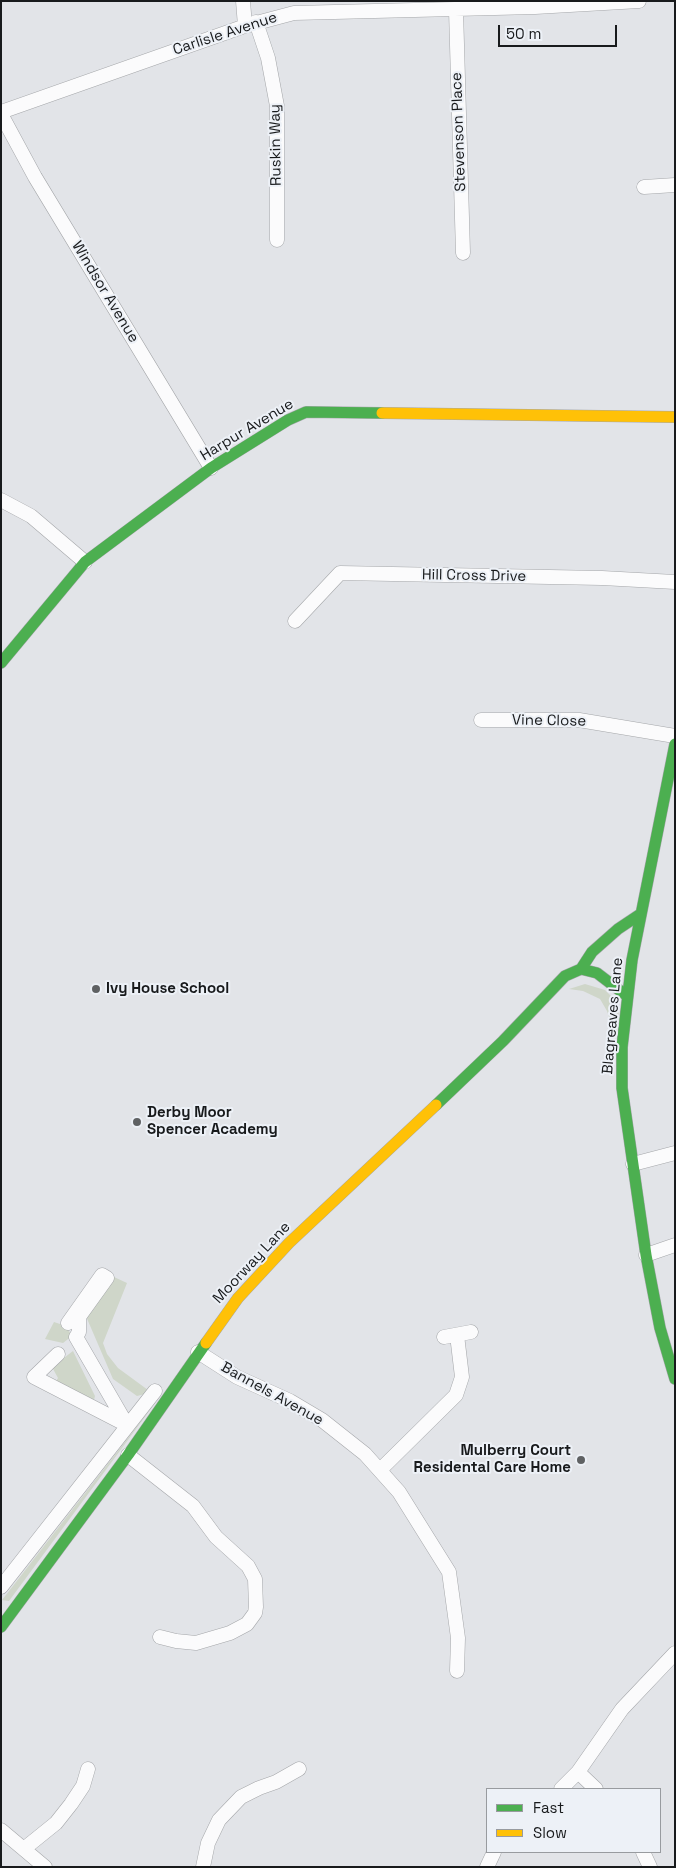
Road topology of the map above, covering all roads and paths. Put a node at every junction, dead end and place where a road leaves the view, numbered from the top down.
1 (243, 1) edge
2 (639, 1) edge
3 (535, 4) edge
4 (456, 10) junction
5 (251, 24) junction
6 (1, 113) edge
7 (675, 185) edge
8 (644, 188) dead end
9 (276, 240) dead end
10 (463, 253) dead end
11 (675, 417) edge
12 (211, 468) junction
13 (1, 500) edge
14 (85, 562) junction
15 (675, 582) edge
16 (295, 621) dead end
17 (1, 664) edge
18 (482, 720) dead end
19 (675, 736) edge
20 (675, 744) edge
21 (640, 915) junction
22 (581, 969) junction
23 (627, 996) junction
24 (675, 1153) edge
25 (633, 1164) junction
26 (675, 1245) edge
27 (646, 1254) junction
28 (68, 1323) dead end
29 (457, 1335) dead end
30 (198, 1352) junction
31 (58, 1354) dead end
32 (675, 1379) edge
33 (155, 1391) dead end
34 (127, 1425) junction
35 (128, 1455) junction
36 (380, 1470) junction
37 (1, 1587) edge
38 (1, 1627) edge
39 (160, 1637) dead end
40 (675, 1654) edge
41 (457, 1671) dead end
42 (88, 1769) dead end
43 (299, 1769) dead end
44 (578, 1772) junction
45 (562, 1788) edge
46 (595, 1788) edge
47 (1, 1830) edge
48 (25, 1848) junction
49 (494, 1853) edge
50 (643, 1853) edge
51 (45, 1867) edge
52 (203, 1867) edge
53 (488, 1867) edge
54 (650, 1867) edge

1 - 5 street, Ruskin Way
2 - 3 street, Carlisle Avenue
3 - 4 street, Carlisle Avenue
4 - 5 street, Carlisle Avenue
4 - 10 street, Stevenson Place
5 - 6 street, Carlisle Avenue
5 - 9 street, Ruskin Way
6 - 12 street, Windsor Avenue
7 - 8 street
11 - 12 street, Harpur Avenue
12 - 14 street, Harpur Avenue
13 - 14 street
14 - 17 street, Harpur Avenue
15 - 16 street, Hill Cross Drive
18 - 19 street, Vine Close
20 - 21 street, Blagreaves Lane
21 - 22 street, Moorway Lane
21 - 23 street, Blagreaves Lane
22 - 23 street
22 - 30 street, Moorway Lane
23 - 25 street, Blagreaves Lane
24 - 25 street
25 - 27 street, Blagreaves Lane
26 - 27 street
27 - 32 street, Blagreaves Lane
28 - 34 street
29 - 36 street
30 - 35 street, Moorway Lane
30 - 36 street, Bannels Avenue
31 - 34 street
33 - 34 street
34 - 37 street
35 - 38 street, Moorway Lane
35 - 39 street
36 - 41 street, Bannels Avenue
40 - 44 street
42 - 48 street
43 - 52 street
44 - 45 street
44 - 46 street
47 - 48 street
48 - 51 street
49 - 53 street
50 - 54 street

